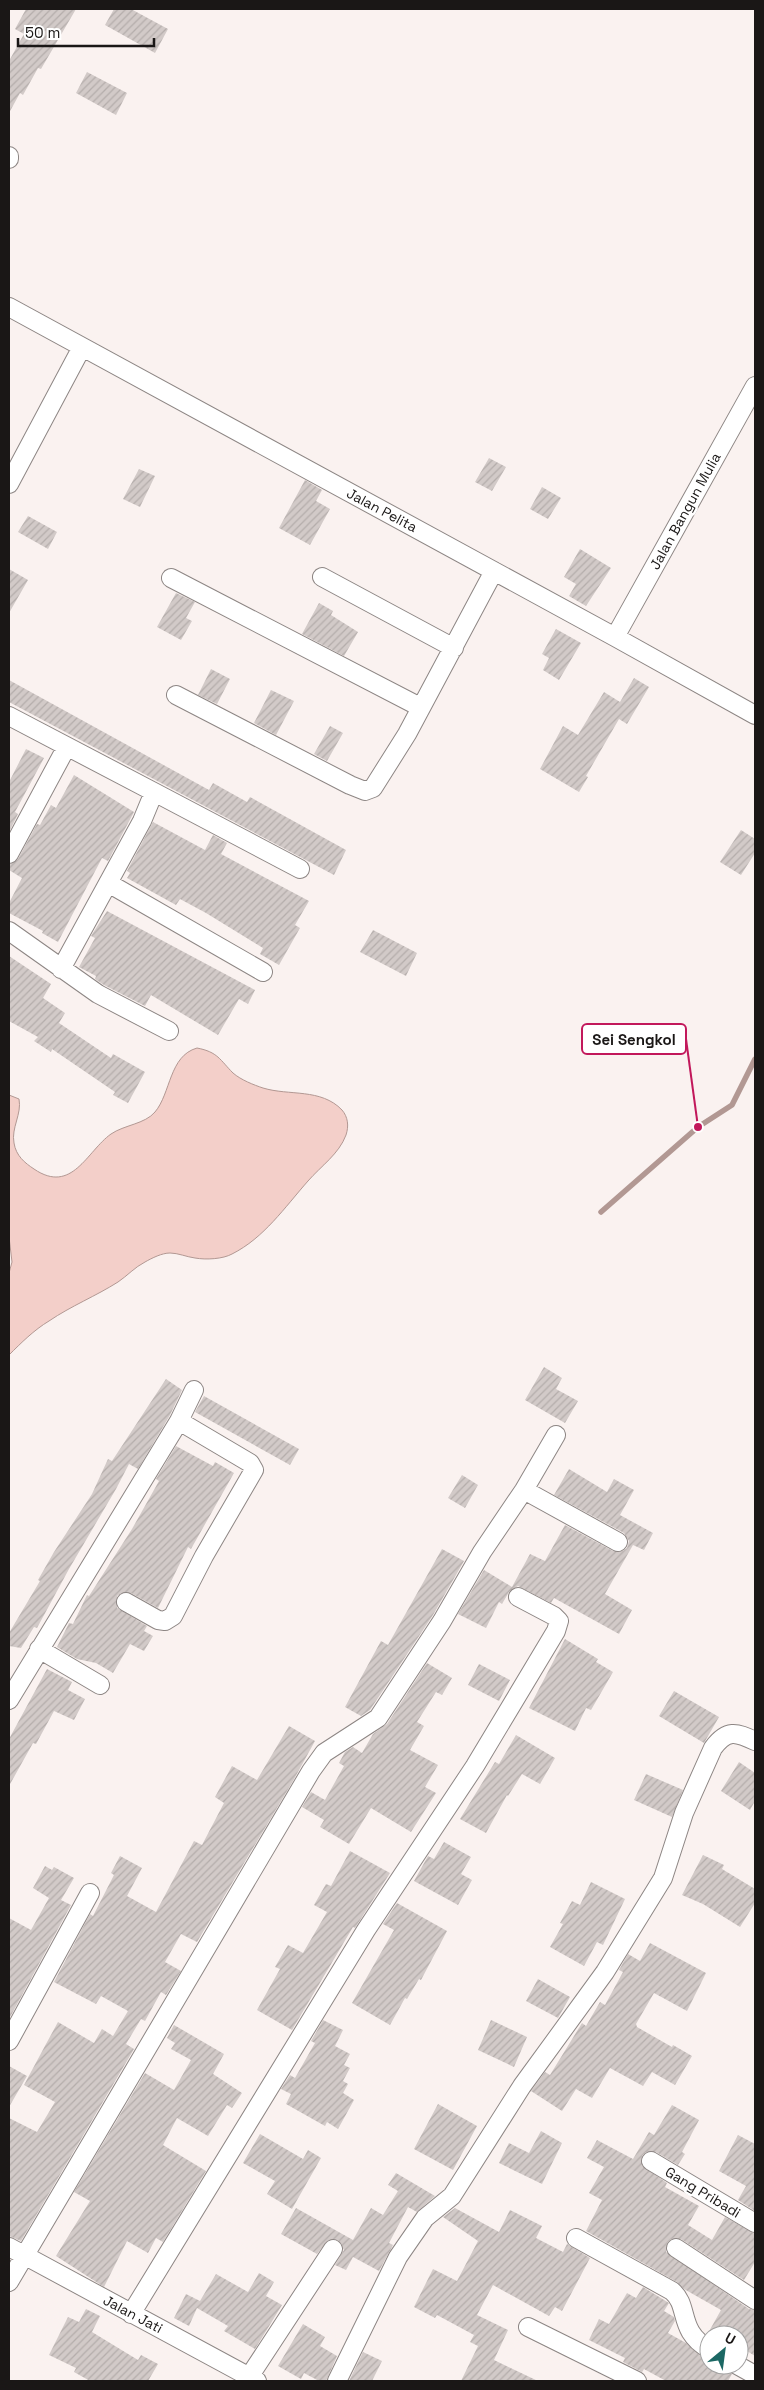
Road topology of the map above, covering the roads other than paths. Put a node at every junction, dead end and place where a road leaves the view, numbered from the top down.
1 (9, 307) edge
2 (82, 347) junction
3 (755, 386) edge
4 (9, 484) edge
5 (494, 571) junction
6 (322, 577) dead end
7 (171, 578) dead end
8 (615, 636) junction
9 (454, 648) junction
10 (176, 695) dead end
11 (420, 707) junction
12 (755, 715) edge
13 (9, 716) edge
14 (66, 748) junction
15 (154, 792) junction
16 (9, 854) edge
17 (300, 869) dead end
18 (108, 883) junction
19 (9, 931) edge
20 (61, 969) junction
21 (263, 972) dead end
22 (169, 1031) dead end
23 (194, 1390) dead end
24 (179, 1421) junction
25 (556, 1435) dead end
26 (524, 1490) junction
27 (618, 1542) dead end
28 (518, 1597) dead end
29 (126, 1602) dead end
30 (39, 1649) junction
31 (100, 1685) dead end
32 (9, 1700) edge
33 (755, 1741) edge
34 (90, 1893) dead end
35 (9, 2041) edge
36 (651, 2161) dead end
37 (755, 2223) edge
38 (576, 2238) dead end
39 (676, 2248) dead end
40 (333, 2249) dead end
41 (16, 2251) edge
42 (9, 2282) edge
43 (755, 2300) edge
44 (131, 2314) junction
45 (528, 2327) dead end
46 (699, 2342) edge
47 (253, 2379) edge
48 (337, 2381) edge
49 (637, 2381) edge

1 - 2 street, Jalan Pelita
2 - 4 street
2 - 5 street, Jalan Pelita
3 - 8 street, Jalan Bangun Mulia
5 - 8 street, Jalan Pelita
5 - 9 street
6 - 9 street
7 - 11 street
8 - 12 street, Jalan Pelita
9 - 11 street
10 - 11 street
13 - 14 street
14 - 15 street
14 - 16 street
15 - 17 street
15 - 18 street
18 - 20 street
18 - 21 street
19 - 20 street
20 - 22 street
23 - 24 street
24 - 29 street
24 - 30 street
25 - 26 street
26 - 27 street
26 - 41 street
28 - 44 street
30 - 31 street
30 - 32 street
33 - 48 street
34 - 35 street
36 - 37 street, Gang Pribadi
38 - 46 street
39 - 43 street
40 - 47 street
41 - 42 street
41 - 44 street, Jalan Jati
44 - 47 street, Jalan Jati
45 - 49 street

